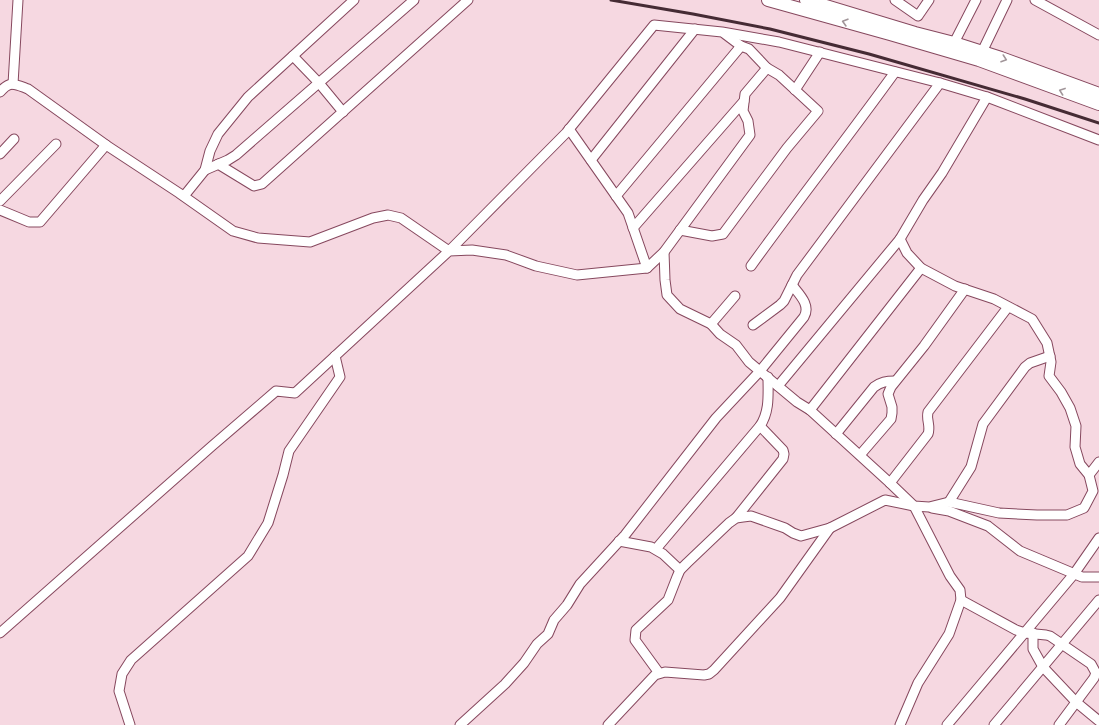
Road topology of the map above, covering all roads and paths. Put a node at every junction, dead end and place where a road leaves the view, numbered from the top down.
1 (18, 0) edge
2 (354, 0) edge
3 (414, 0) edge
4 (468, 0) edge
5 (768, 0) edge
6 (806, 0) edge
7 (895, 0) edge
8 (929, 0) edge
9 (976, 0) edge
10 (1007, 0) edge
11 (1035, 0) edge
12 (918, 16) junction
13 (695, 29) junction
14 (722, 32) junction
15 (915, 33) junction
16 (1099, 35) edge
17 (954, 43) junction
18 (741, 46) junction
19 (820, 52) junction
20 (982, 52) junction
21 (293, 56) junction
22 (767, 68) junction
23 (895, 72) junction
24 (319, 83) junction
25 (940, 83) junction
26 (13, 84) junction
27 (795, 90) junction
28 (0, 92) edge
29 (1099, 94) edge
30 (987, 97) junction
31 (744, 101) junction
32 (1099, 104) edge
33 (343, 112) junction
34 (569, 130) junction
35 (14, 139) dead end
36 (1099, 140) edge
37 (56, 144) dead end
38 (106, 145) junction
39 (0, 154) edge
40 (591, 160) junction
41 (218, 164) junction
42 (205, 170) junction
43 (184, 196) junction
44 (616, 196) junction
45 (0, 201) edge
46 (0, 210) edge
47 (633, 228) junction
48 (680, 230) junction
49 (900, 239) junction
50 (449, 251) junction
51 (664, 252) junction
52 (751, 266) dead end
53 (647, 268) junction
54 (922, 268) junction
55 (792, 285) junction
56 (965, 289) junction
57 (735, 296) dead end
58 (1008, 307) junction
59 (711, 324) junction
60 (753, 325) dead end
61 (335, 356) junction
62 (1050, 356) junction
63 (760, 371) junction
64 (768, 377) junction
65 (895, 381) junction
66 (778, 386) junction
67 (810, 410) junction
68 (760, 426) junction
69 (836, 434) junction
70 (860, 455) junction
71 (1098, 465) edge
72 (1089, 474) junction
73 (890, 483) junction
74 (949, 502) junction
75 (914, 506) junction
76 (929, 507) junction
77 (736, 518) junction
78 (830, 528) junction
79 (1099, 538) edge
80 (619, 541) junction
81 (656, 550) junction
82 (680, 570) junction
83 (1074, 574) junction
84 (1099, 578) edge
85 (961, 600) junction
86 (1099, 600) edge
87 (0, 633) edge
88 (1029, 633) junction
89 (1062, 644) junction
90 (1043, 667) junction
91 (659, 673) junction
92 (1076, 702) junction
93 (1099, 721) edge
94 (130, 725) edge
95 (460, 725) edge
96 (608, 725) edge
97 (900, 725) edge
98 (947, 725) edge
99 (994, 725) edge
100 (1059, 725) edge

1 - 26 street
2 - 21 street
3 - 24 street
4 - 33 street
32 -> 5 street
6 - 15 street
7 - 12 street
8 - 12 street
9 - 17 street
10 - 20 street
11 - 16 street
12 - 15 street
13 - 14 street
13 - 34 street
13 - 40 street
14 - 18 street
14 - 19 street
15 - 17 street
17 - 20 street
18 - 22 street
18 - 44 street
19 - 23 street
19 - 27 street
20 -> 29 street
21 - 24 street
21 - 42 street
22 - 27 street
22 - 31 street
23 - 25 street
23 - 52 street
24 - 33 street
24 - 41 street
25 - 30 street
25 - 55 street
26 - 28 street
26 - 38 street
27 - 48 street
30 - 36 street
30 - 49 street
31 - 47 street
31 - 48 street
33 - 41 street
34 - 40 street
34 - 50 street
35 - 39 street
37 - 45 street
38 - 43 street
38 - 46 street
40 - 44 street
41 - 42 street
42 - 43 street
43 - 50 street
44 - 47 street
47 - 53 street
48 - 51 street
49 - 54 street
49 - 66 street
50 - 53 street
50 - 61 street
51 - 53 street
51 - 59 street
54 - 56 street
54 - 67 street
55 - 60 street
55 - 63 street
56 - 58 street
56 - 65 street
57 - 59 street
58 - 62 street
58 - 73 street
59 - 63 street
61 - 87 street
61 - 94 street
62 - 72 street
62 - 74 street
63 - 64 street
63 - 80 street
64 - 66 street
64 - 68 street
65 - 69 street
65 - 70 street
66 - 67 street
67 - 69 street
68 - 77 street
68 - 81 street
69 - 70 street
70 - 73 street
71 - 72 street
72 - 74 street
73 - 75 street
74 - 76 street
75 - 76 street
75 - 78 street
75 - 85 street
76 - 83 street
77 - 78 street
77 - 82 street
78 - 91 street
79 - 83 street
80 - 81 street
80 - 95 street
81 - 82 street
82 - 91 street
83 - 84 street
83 - 88 street
85 - 88 street
85 - 97 street
86 - 89 street
88 - 89 street
88 - 90 street
88 - 98 street
89 - 90 street
89 - 92 street
90 - 92 street
90 - 99 street
91 - 96 street
92 - 93 street
92 - 100 street

